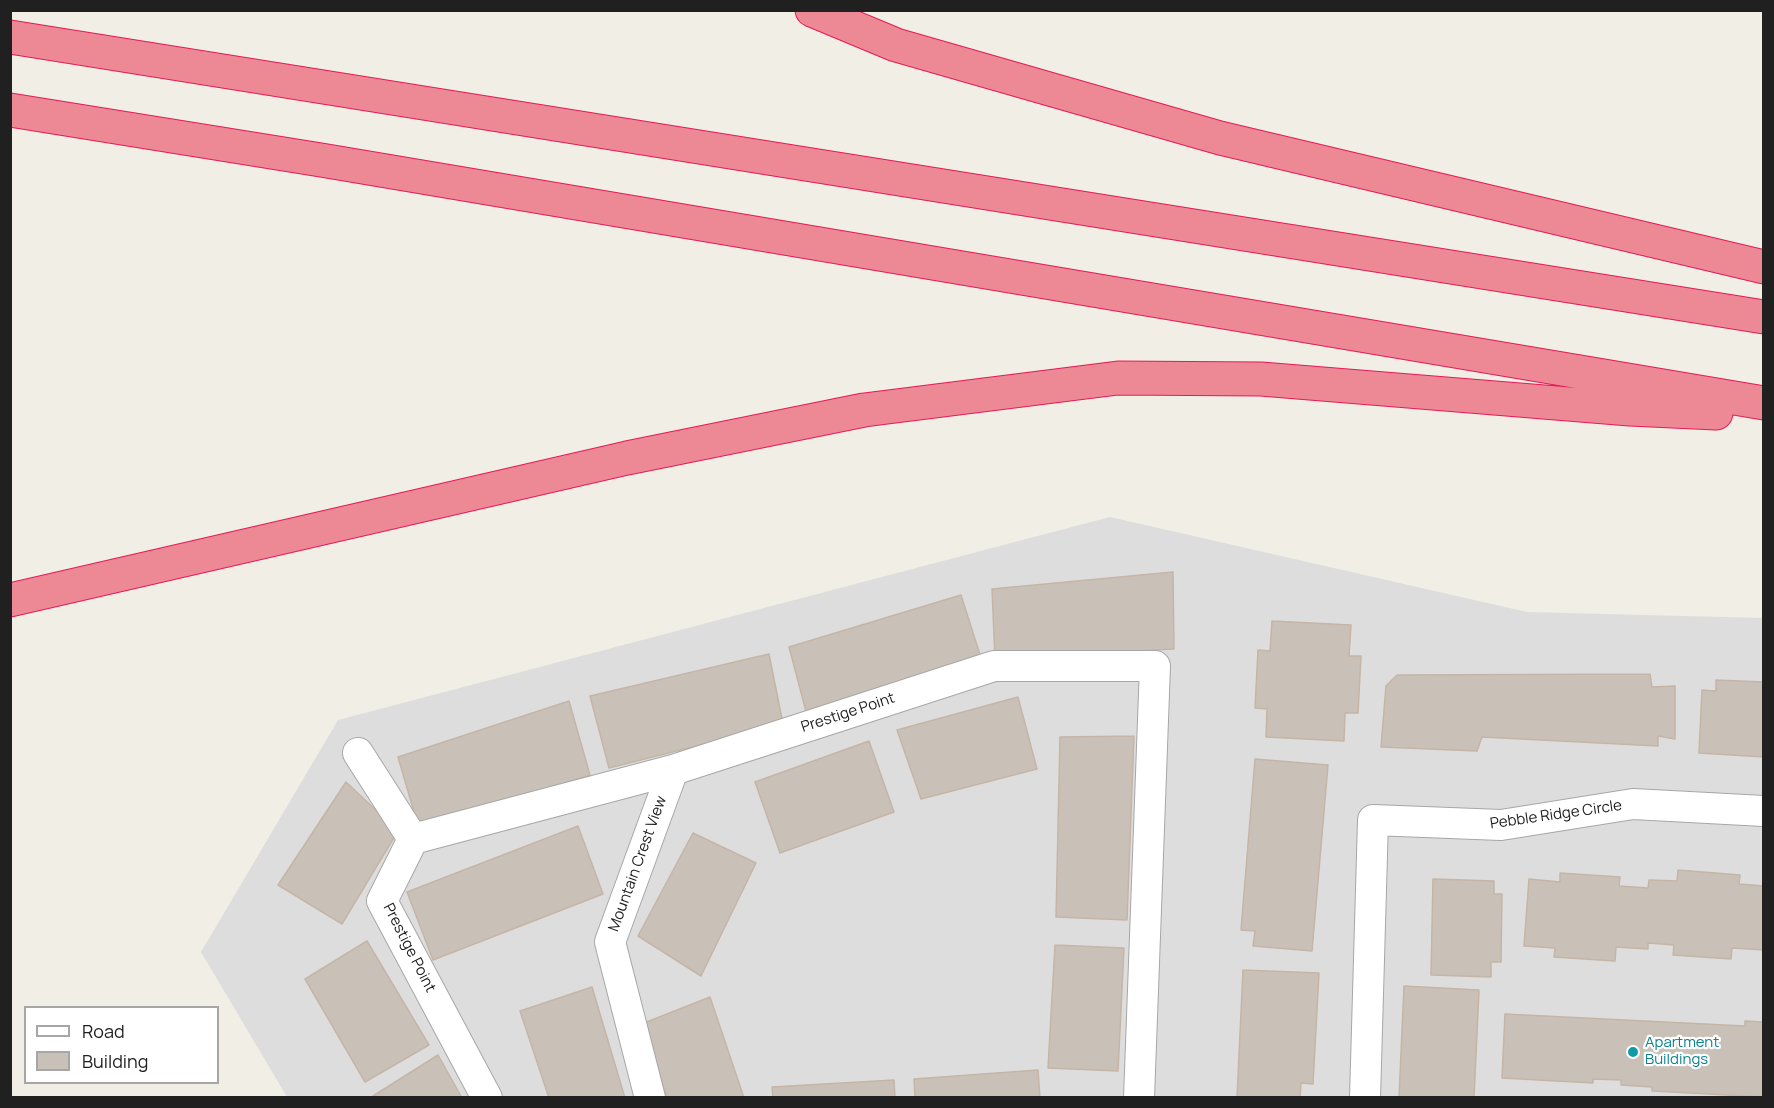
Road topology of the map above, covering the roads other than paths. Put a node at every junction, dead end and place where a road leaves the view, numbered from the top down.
1 (812, 10) edge
2 (10, 37) edge
3 (10, 110) edge
4 (1764, 267) edge
5 (1764, 316) edge
6 (1764, 403) edge
7 (1764, 415) edge
8 (10, 600) edge
9 (358, 753) dead end
10 (673, 770) junction
11 (1764, 811) edge
12 (414, 839) junction
13 (487, 1098) edge
14 (650, 1098) edge
15 (1139, 1098) edge
16 (1365, 1098) edge

1 - 4 highway
2 - 5 highway
3 - 6 highway
7 - 8 highway
9 - 12 street
10 - 12 street, Prestige Point
10 - 14 street, Mountain Crest View
10 - 15 street, Prestige Point
11 - 16 street, Pebble Ridge Circle
12 - 13 street, Prestige Point

